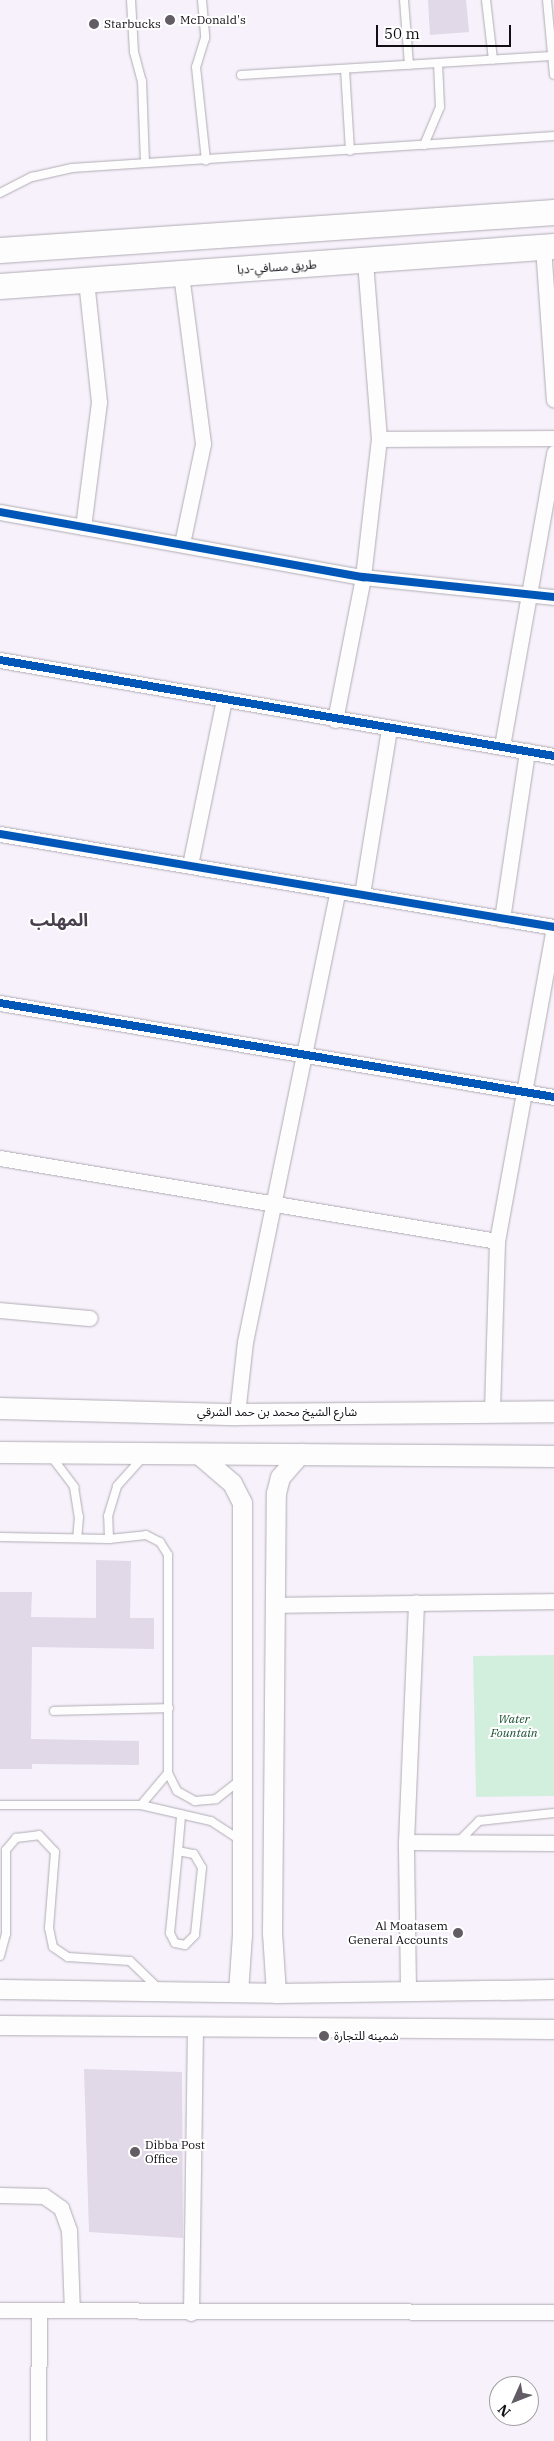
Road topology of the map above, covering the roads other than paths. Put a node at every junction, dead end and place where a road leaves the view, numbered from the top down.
1 (130, 0) edge
2 (202, 0) edge
3 (404, 0) edge
4 (486, 0) edge
5 (547, 0) edge
6 (552, 56) junction
7 (493, 60) junction
8 (438, 63) junction
9 (409, 65) junction
10 (345, 69) junction
11 (241, 75) dead end
12 (554, 75) edge
13 (554, 136) edge
14 (424, 145) junction
15 (350, 151) junction
16 (206, 160) junction
17 (145, 164) junction
18 (0, 192) edge
19 (554, 212) edge
20 (549, 246) edge
21 (0, 250) edge
22 (365, 260) junction
23 (181, 274) junction
24 (86, 280) junction
25 (0, 286) edge
26 (554, 400) edge
27 (554, 438) edge
28 (379, 439) junction
29 (554, 453) edge
30 (0, 512) edge
31 (83, 526) junction
32 (182, 544) junction
33 (363, 577) junction
34 (528, 597) junction
35 (554, 597) edge
36 (0, 660) edge
37 (224, 700) junction
38 (335, 720) junction
39 (389, 729) junction
40 (502, 746) junction
41 (527, 751) junction
42 (554, 756) edge
43 (0, 834) edge
44 (190, 865) junction
45 (338, 890) junction
46 (362, 894) junction
47 (502, 919) junction
48 (554, 927) edge
49 (0, 1003) edge
50 (307, 1056) junction
51 (524, 1093) junction
52 (554, 1097) edge
53 (0, 1158) edge
54 (273, 1203) junction
55 (497, 1241) junction
56 (0, 1310) edge
57 (90, 1318) dead end
58 (0, 1408) edge
59 (492, 1410) junction
60 (554, 1411) edge
61 (237, 1414) junction
62 (0, 1452) edge
63 (45, 1452) junction
64 (150, 1452) junction
65 (197, 1452) junction
66 (301, 1453) junction
67 (554, 1456) edge
68 (243, 1518) junction
69 (275, 1518) junction
70 (0, 1537) edge
71 (76, 1538) junction
72 (109, 1539) junction
73 (554, 1601) edge
74 (416, 1602) junction
75 (274, 1605) junction
76 (169, 1708) junction
77 (54, 1712) dead end
78 (168, 1773) junction
79 (241, 1779) junction
80 (0, 1805) edge
81 (141, 1805) junction
82 (554, 1813) edge
83 (181, 1814) junction
84 (242, 1841) junction
85 (406, 1842) junction
86 (458, 1842) junction
87 (554, 1843) edge
88 (178, 1851) junction
89 (272, 1933) junction
90 (242, 1934) junction
91 (0, 1956) edge
92 (0, 1989) edge
93 (554, 1989) edge
94 (408, 1990) junction
95 (162, 1991) junction
96 (238, 1992) junction
97 (276, 1993) junction
98 (0, 2025) edge
99 (195, 2029) junction
100 (554, 2030) edge
101 (0, 2195) edge
102 (0, 2310) edge
103 (39, 2310) junction
104 (72, 2310) junction
105 (554, 2312) edge
106 (191, 2313) junction
107 (38, 2441) edge

1 - 17 lane
2 - 16 lane
3 - 9 lane
4 - 7 lane
5 - 6 lane
6 - 7 lane
6 - 12 lane
7 - 8 lane
8 - 9 lane
8 - 14 lane
9 - 10 lane
10 - 11 lane
10 - 15 lane
13 - 14 lane
14 - 15 lane
15 - 16 lane
16 - 17 lane
17 - 18 lane
19 - 21 highway
20 - 22 highway, طريق مسافي-دبا
20 - 26 street
22 - 23 highway, طريق مسافي-دبا
22 - 28 street
23 - 24 highway, طريق مسافي-دبا
23 - 32 street
24 - 25 highway, طريق مسافي-دبا
24 - 31 street
27 - 28 street
28 - 33 street
29 - 34 street
30 - 31 street
31 - 32 street
32 - 33 street
33 - 34 street
33 - 38 street
34 - 35 street
34 - 40 street
36 - 37 street
37 - 38 street
37 - 44 street
38 - 39 street
39 - 40 street
39 - 46 street
40 - 41 street
41 - 42 street
41 - 47 street
43 - 44 street
44 - 45 street
45 - 46 street
45 - 50 street
46 - 47 street
47 - 48 street
48 - 51 street
49 - 50 street
50 - 51 street
50 - 54 street
51 - 52 street
51 - 55 street
53 - 54 street
54 - 55 street
54 - 61 street
55 - 59 street
56 - 57 street
58 - 61 main road, شارع الشيخ محمد بن حمد الشرقي
59 - 60 main road, شارع الشيخ محمد بن حمد الشرقي
59 - 61 main road, شارع الشيخ محمد بن حمد الشرقي
62 - 63 main road
63 - 64 main road
63 - 71 lane
64 - 65 main road
64 - 72 lane
65 - 66 main road
65 - 68 street
66 - 67 main road
66 - 69 street
68 - 69 street
68 - 79 street
69 - 75 street
70 - 71 lane
71 - 72 lane
72 - 76 lane
73 - 74 street
74 - 75 street
74 - 85 street
75 - 89 street
76 - 77 lane
76 - 78 lane
78 - 79 lane
78 - 81 lane
79 - 84 street
80 - 81 lane
81 - 83 lane
82 - 86 lane
83 - 84 lane
83 - 88 lane
84 - 90 street
85 - 86 street
85 - 94 street
86 - 87 street
88 - 88 lane
89 - 90 street
89 - 97 street
90 - 96 street
91 - 95 lane
92 - 95 street
93 - 94 street
94 - 97 street
95 - 96 street
96 - 97 street
98 - 99 street
99 - 100 street
99 - 106 street
101 - 104 street
102 - 103 street
103 - 104 street
103 - 107 street
104 - 106 street
105 - 106 street

